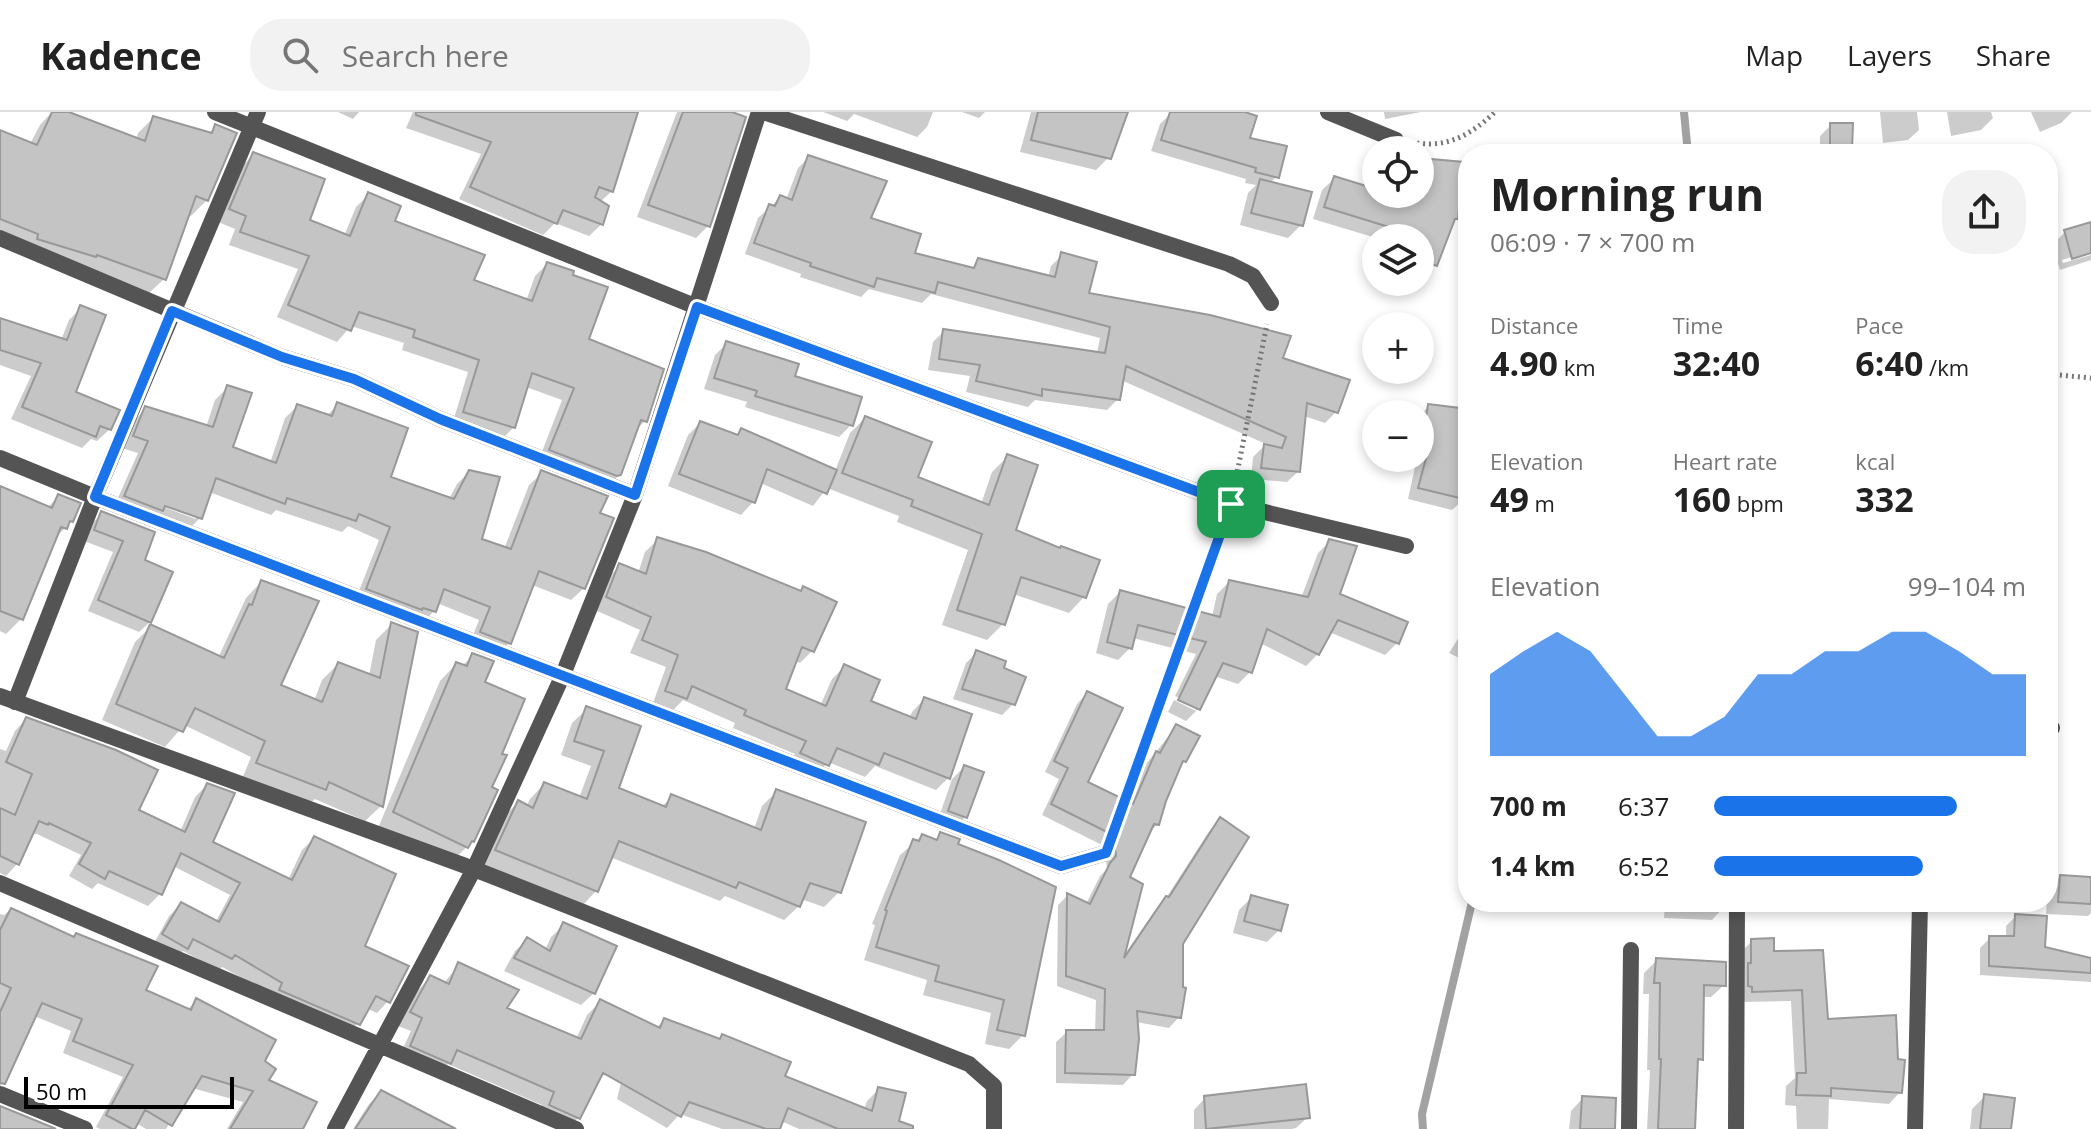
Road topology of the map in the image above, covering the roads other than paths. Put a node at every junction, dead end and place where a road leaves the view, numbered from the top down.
1 (215, 112) edge
2 (761, 112) edge
3 (1328, 112) edge
4 (254, 120) edge
5 (1386, 136) edge
6 (0, 238) edge
7 (1271, 303) road end
8 (697, 307) junction
9 (172, 311) junction
10 (0, 458) edge
11 (635, 495) junction
12 (95, 497) junction
13 (1406, 546) dead end
14 (562, 677) junction
15 (8, 699) edge
16 (1106, 853) road end
17 (474, 869) junction
18 (0, 883) edge
19 (1737, 912) edge
20 (1920, 912) edge
21 (1631, 950) dead end
22 (380, 1046) junction
23 (0, 1094) edge
24 (85, 1129) edge
25 (335, 1129) edge
26 (576, 1129) edge
27 (994, 1129) edge
28 (1629, 1129) edge
29 (1736, 1129) edge
30 (1915, 1129) edge

1 - 4 street
2 - 7 street
2 - 8 street
3 - 5 street
4 - 8 street
4 - 9 street
6 - 9 street
8 - 11 street
8 - 13 street
9 - 11 street
9 - 12 street
10 - 12 street
11 - 14 street
12 - 14 street
12 - 15 street
14 - 16 street
14 - 17 street
15 - 17 street
17 - 22 street
17 - 27 street
18 - 22 street
19 - 29 street
20 - 30 street
21 - 28 street
22 - 25 street
22 - 26 street
23 - 24 street

